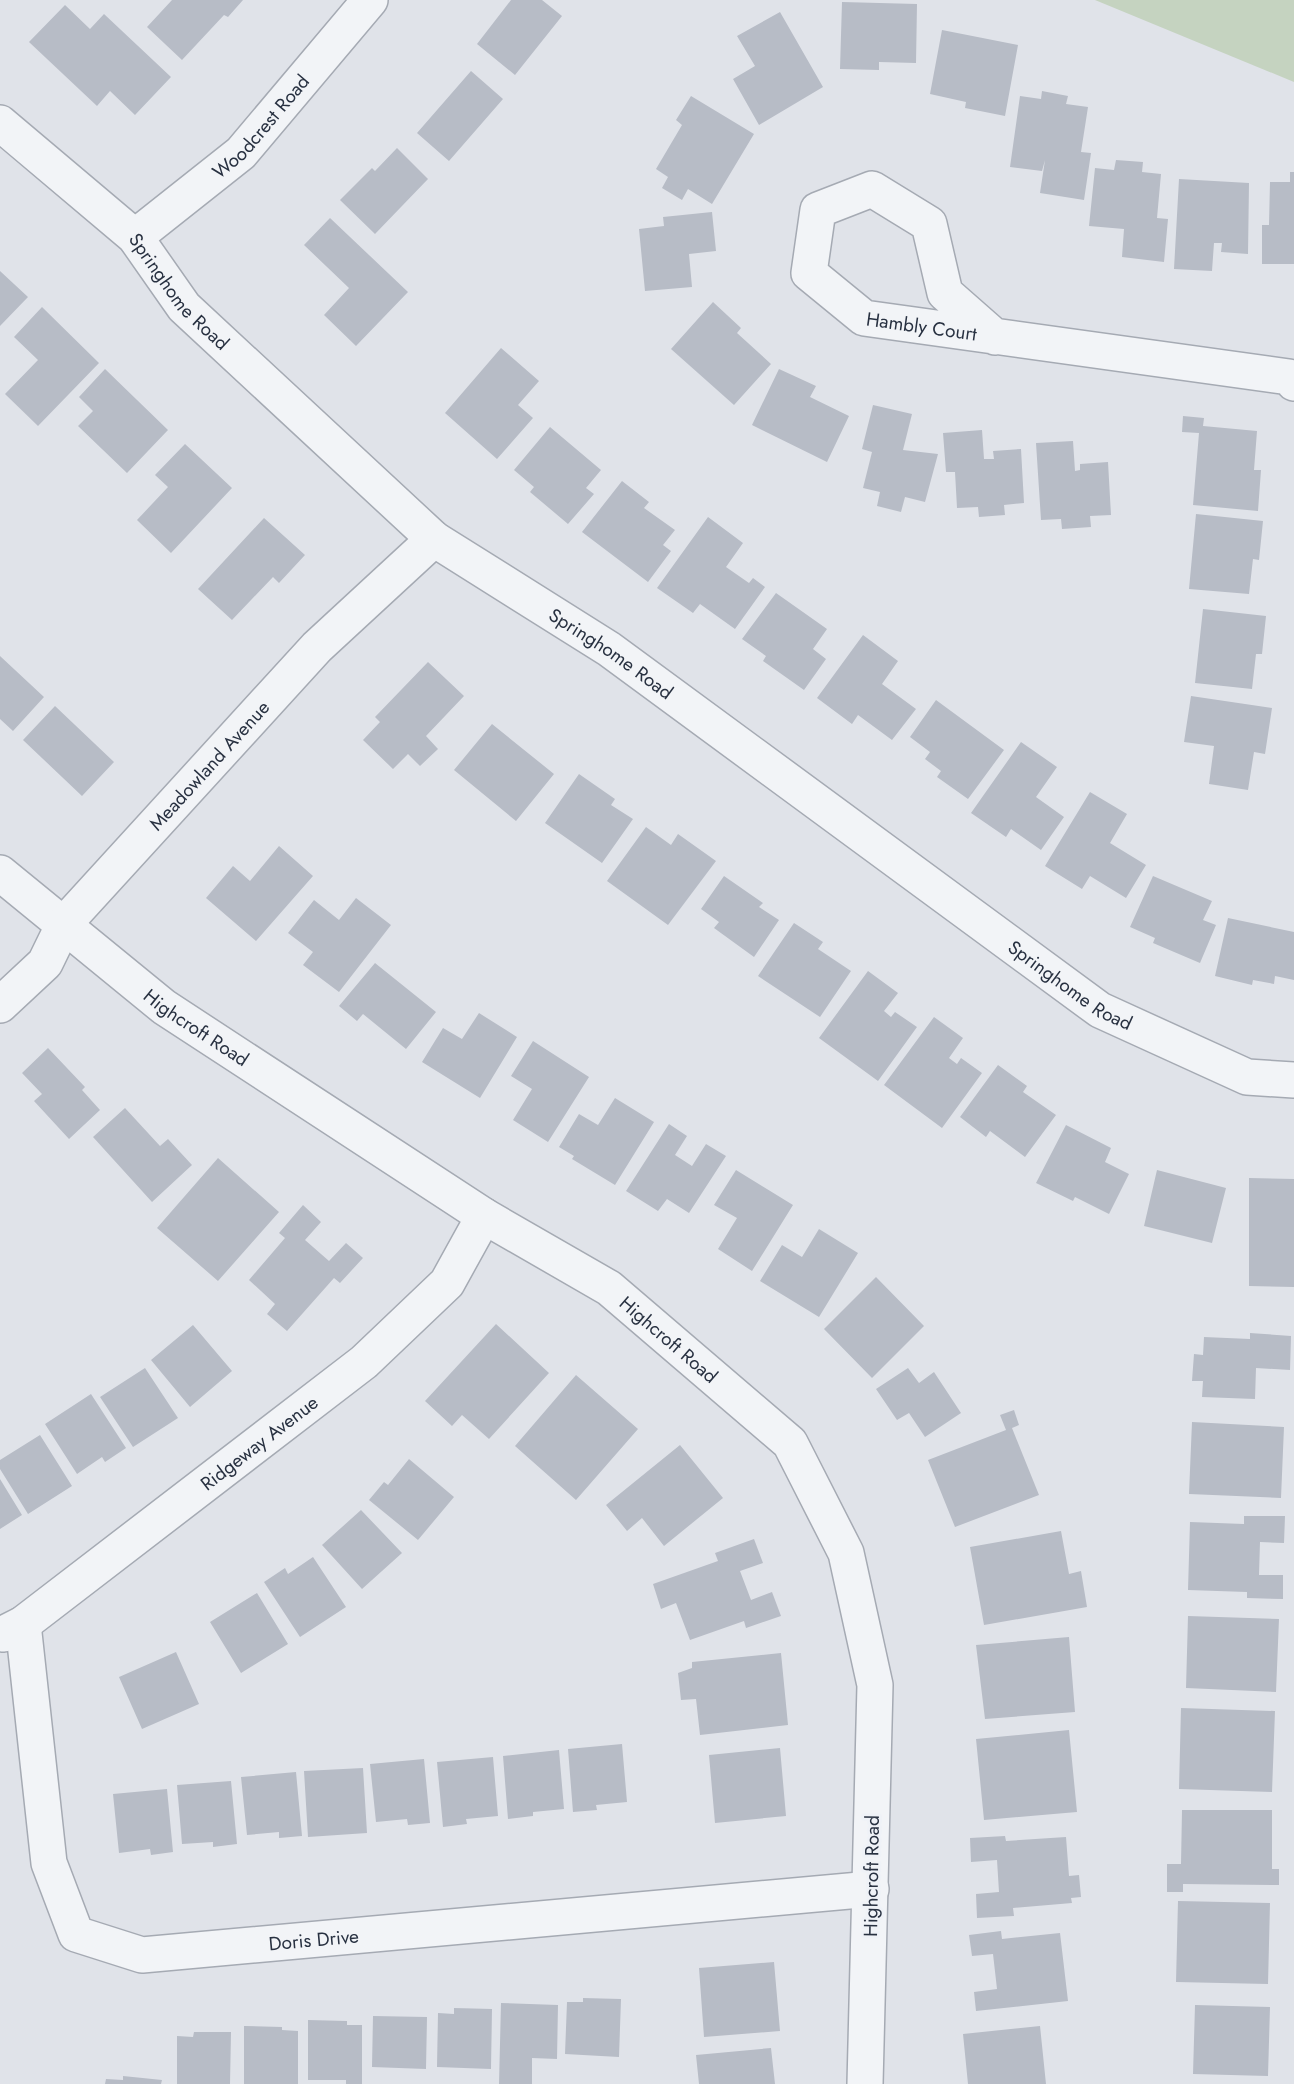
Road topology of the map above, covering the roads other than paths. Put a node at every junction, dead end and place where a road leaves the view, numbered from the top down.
1 (370, 0) edge
2 (0, 123) edge
3 (135, 237) junction
4 (995, 337) junction
5 (1294, 383) edge
6 (434, 539) junction
7 (0, 873) edge
8 (64, 924) junction
9 (0, 1005) edge
10 (1294, 1080) edge
11 (484, 1216) junction
12 (11, 1630) edge
13 (871, 1889) junction
14 (865, 2084) edge

1 - 3 street, Woodcrest Road
2 - 3 street, Springhome Road
3 - 6 street, Springhome Road
4 - 4 street, Hambly Court
4 - 5 street, Hambly Court
6 - 8 street, Meadowland Avenue
6 - 10 street, Springhome Road
7 - 8 street, Highcroft Road
8 - 9 street, Meadowland Avenue
8 - 11 street, Highcroft Road
11 - 12 street, Ridgeway Avenue
11 - 13 street, Highcroft Road
12 - 13 street, Doris Drive
13 - 14 street, Highcroft Road

